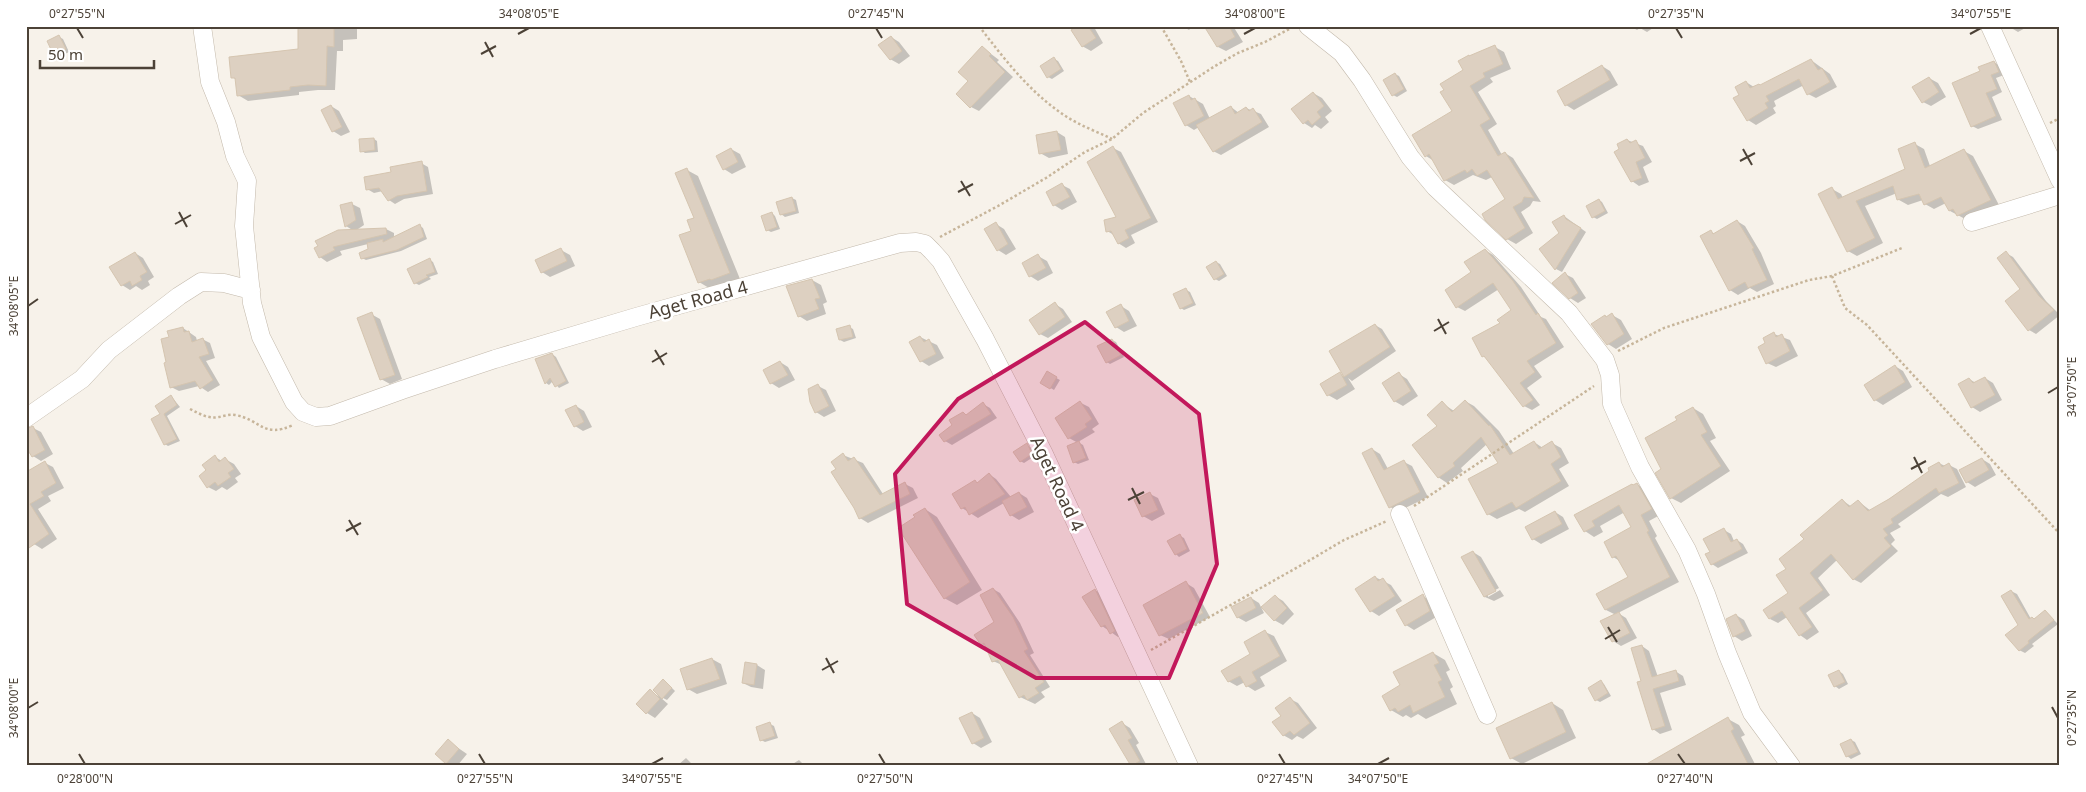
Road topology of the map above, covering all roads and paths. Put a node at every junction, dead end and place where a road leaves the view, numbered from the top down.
1 (202, 26) edge
2 (979, 26) edge
3 (1161, 26) edge
4 (1294, 26) edge
5 (1308, 26) edge
6 (1990, 26) edge
7 (1190, 82) junction
8 (1112, 139) junction
9 (2060, 180) edge
10 (2060, 195) edge
11 (1972, 222) dead end
12 (925, 244) junction
13 (1902, 248) dead end
14 (1832, 276) junction
15 (251, 290) junction
16 (1607, 367) junction
17 (190, 409) dead end
18 (309, 415) junction
19 (26, 418) edge
20 (1400, 514) junction
21 (2060, 534) edge
22 (1137, 658) junction
23 (1487, 715) dead end
24 (1189, 765) edge
25 (1791, 766) edge

1 - 15 street
2 - 8 path
3 - 7 path
4 - 7 path
5 - 16 street
6 - 9 street
7 - 8 path
8 - 12 path
10 - 11 street
12 - 18 street, Aget Road 4
12 - 22 street, Aget Road 4
13 - 14 path
14 - 16 path
14 - 21 path
15 - 18 street
15 - 19 street
16 - 20 path
16 - 25 street
17 - 18 path
20 - 22 path
20 - 23 street
22 - 24 street, Aget Road 4

